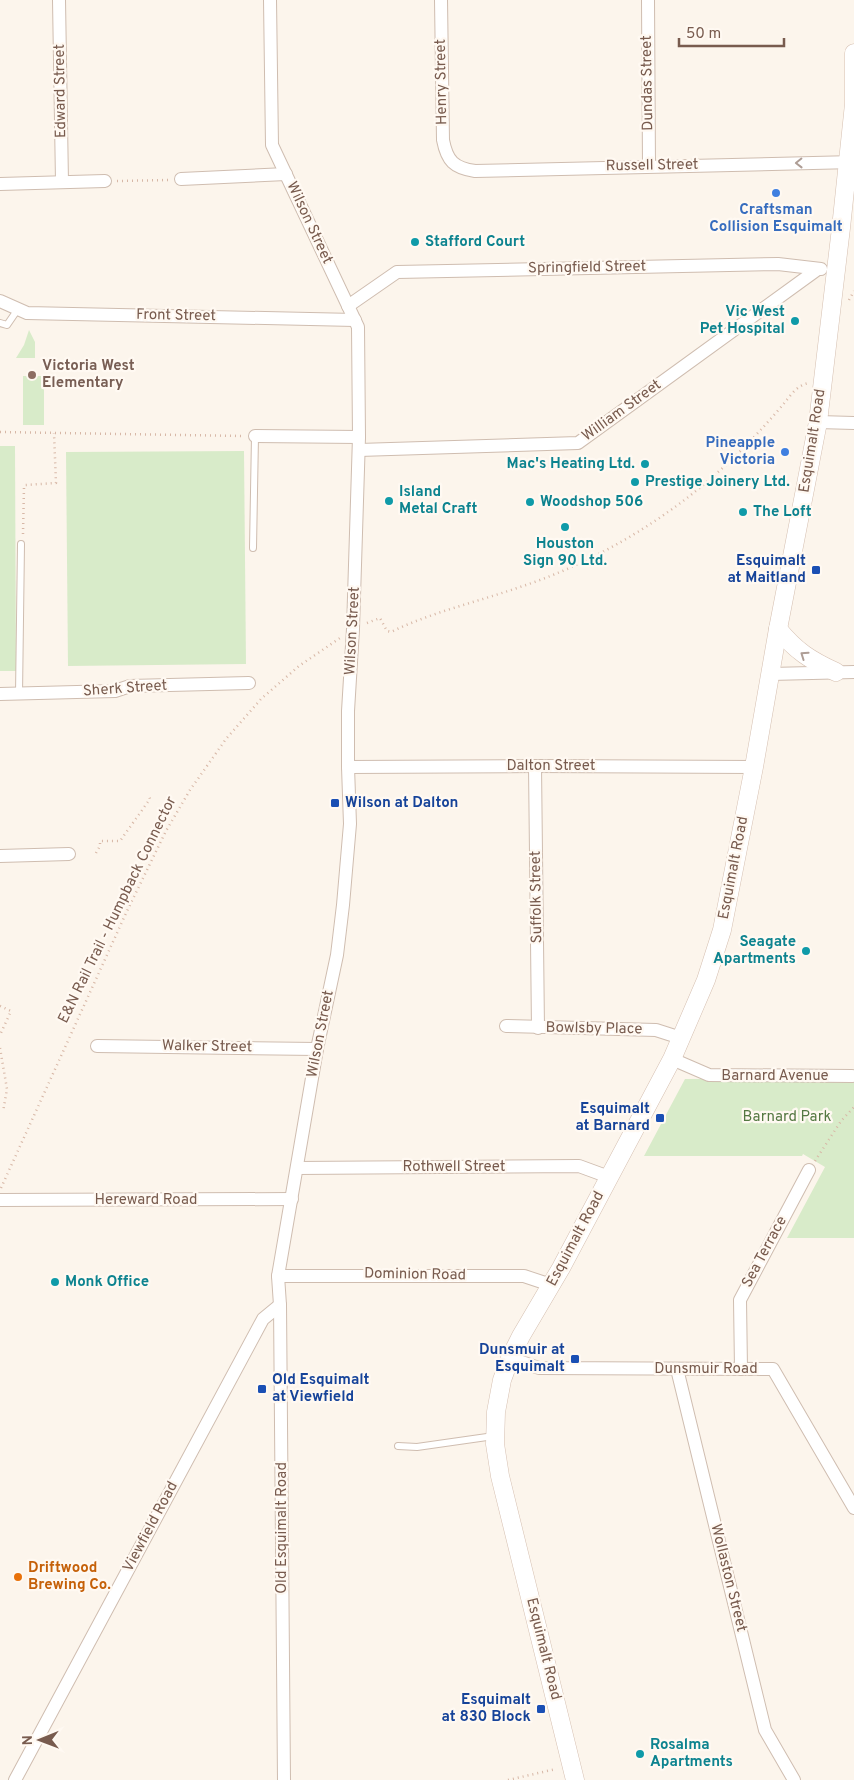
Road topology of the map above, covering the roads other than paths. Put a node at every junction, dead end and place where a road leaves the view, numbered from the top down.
1 (59, 0) edge
2 (270, 0) edge
3 (441, 0) edge
4 (648, 0) edge
5 (854, 53) edge
6 (452, 162) joint
7 (851, 162) edge
8 (649, 166) junction
9 (286, 174) junction
10 (181, 180) road end
11 (104, 181) road end
12 (62, 182) junction
13 (0, 184) edge
14 (827, 269) junction
15 (0, 301) edge
16 (348, 306) junction
17 (18, 309) junction
18 (355, 320) junction
19 (0, 323) edge
20 (818, 422) junction
21 (854, 422) edge
22 (255, 436) joint
23 (359, 444) junction
24 (21, 544) road end
25 (253, 548) dead end
26 (778, 629) junction
27 (836, 672) junction
28 (854, 672) edge
29 (770, 674) junction
30 (249, 683) dead end
31 (0, 694) edge
32 (19, 694) junction
33 (536, 766) junction
34 (348, 767) junction
35 (754, 768) junction
36 (69, 854) dead end
37 (0, 856) edge
38 (506, 1026) dead end
39 (538, 1028) junction
40 (682, 1038) junction
41 (97, 1046) dead end
42 (317, 1049) junction
43 (672, 1059) junction
44 (852, 1076) dead end
45 (296, 1168) junction
46 (809, 1170) road end
47 (609, 1177) junction
48 (0, 1200) edge
49 (292, 1200) junction
50 (278, 1276) junction
51 (551, 1285) junction
52 (280, 1305) junction
53 (510, 1358) junction
54 (677, 1369) junction
55 (741, 1369) junction
56 (495, 1436) junction
57 (398, 1446) dead end
58 (854, 1508) edge
59 (573, 1772) edge
60 (15, 1780) edge
61 (284, 1780) edge
62 (794, 1780) edge

1 - 12 street, Edward Street
2 - 9 street, Wilson Street
3 - 6 street, Henry Street
4 - 8 street, Dundas Street
5 - 7 main road, Esquimalt Road
6 - 8 street, Russell Street
7 -> 8 street, Russell Street
7 - 14 main road, Esquimalt Road
9 - 10 street
9 - 16 street, Wilson Street
11 - 12 street
12 - 13 street
14 - 16 street, Springfield Street
14 - 20 main road, Esquimalt Road
14 - 23 street, William Street
15 - 17 street, Front Street
16 - 18 street, Wilson Street
17 - 18 street, Front Street
17 - 19 lane
18 - 23 street, Wilson Street
20 - 21 street
20 - 26 main road, Esquimalt Road
22 - 23 street, William Street
22 - 25 lane
23 - 34 street, Wilson Street
24 - 32 lane
27 -> 26 main road
26 - 29 main road, Esquimalt Road
27 - 28 street
27 - 29 street
29 - 35 main road, Esquimalt Road
30 - 32 street, Sherk Street
31 - 32 street, Sherk Street
33 - 34 street, Dalton Street
33 - 35 street, Dalton Street
33 - 39 street, Suffolk Street
34 - 42 street, Wilson Street
35 - 40 main road, Esquimalt Road
36 - 37 street
38 - 39 street, Bowlsby Place
39 - 40 street, Bowlsby Place
40 - 43 main road, Esquimalt Road
41 - 42 street, Walker Street
42 - 45 street, Wilson Street
43 - 44 street, Barnard Avenue
43 - 47 main road, Esquimalt Road
45 - 47 street, Rothwell Street
45 - 49 street, Wilson Street
46 - 55 street, Sea Terrace
47 - 51 main road, Esquimalt Road
48 - 49 street, Hereward Road
49 - 50 street, Wilson Street
50 - 51 street, Dominion Road
50 - 52 street, Old Esquimalt Road
51 - 53 main road, Esquimalt Road
52 - 60 street, Viewfield Road
52 - 61 street, Old Esquimalt Road
53 - 54 street, Dunsmuir Road
53 - 56 main road, Esquimalt Road
54 - 55 street, Dunsmuir Road
54 - 62 street, Wollaston Street
55 - 58 street, Dunsmuir Road
56 - 57 lane
56 - 59 main road, Esquimalt Road

